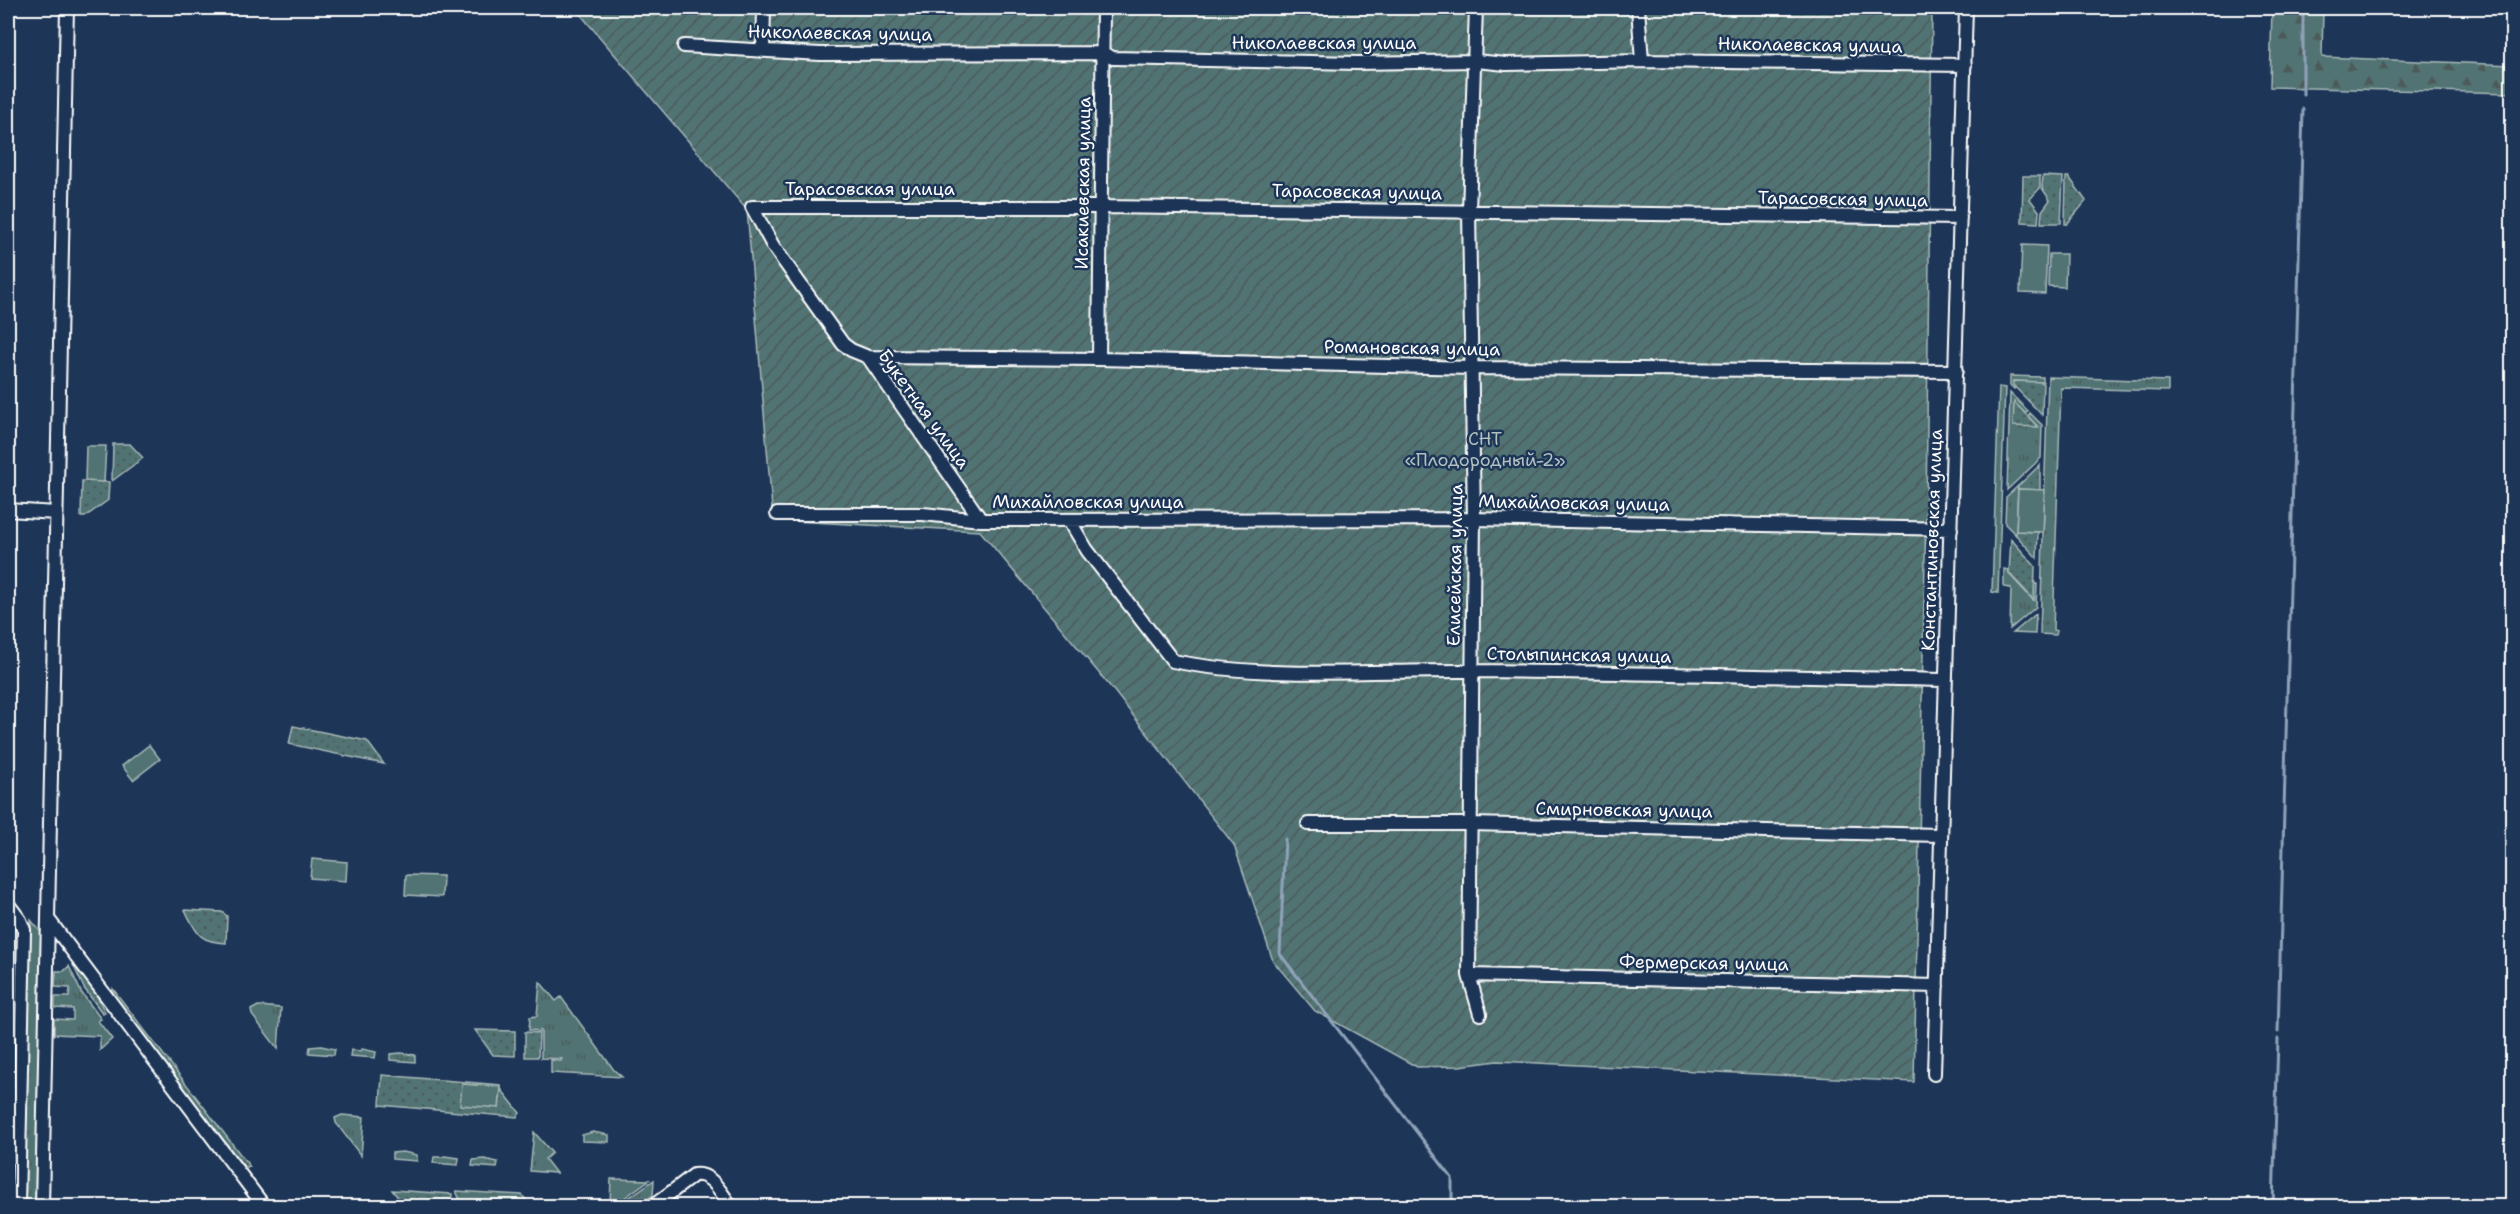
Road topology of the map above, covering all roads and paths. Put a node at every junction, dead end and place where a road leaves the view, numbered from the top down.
1 (68, 8) edge
2 (764, 8) edge
3 (1103, 8) edge
4 (1476, 8) edge
5 (1638, 8) edge
6 (1966, 8) edge
7 (684, 46) dead end
8 (763, 49) junction
9 (1102, 53) junction
10 (1476, 61) junction
11 (1642, 61) junction
12 (1965, 65) junction
13 (753, 207) joint
14 (1100, 207) junction
15 (1469, 211) junction
16 (1960, 218) junction
17 (868, 357) junction
18 (1099, 359) junction
19 (1472, 368) junction
20 (1956, 371) junction
21 (8, 510) edge
22 (56, 513) junction
23 (777, 514) dead end
24 (1474, 519) junction
25 (981, 520) junction
26 (1069, 520) junction
27 (1951, 529) junction
28 (1472, 671) junction
29 (1945, 680) junction
30 (1308, 824) dead end
31 (1470, 824) junction
32 (1940, 835) junction
33 (8, 904) edge
34 (49, 920) junction
35 (1469, 975) junction
36 (1937, 986) junction
37 (1480, 1014) dead end
38 (1934, 1074) dead end
39 (18, 1206) edge
40 (42, 1206) edge
41 (264, 1206) edge
42 (653, 1206) edge
43 (731, 1206) edge

1 - 22 street
2 - 8 street
3 - 9 street, Исакиевская улица
4 - 10 street, Елисейская улица
5 - 11 street
6 - 12 street, Константиновская улица
7 - 8 street, Николаевская улица
8 - 9 street, Николаевская улица
9 - 10 street, Николаевская улица
9 - 14 street, Исакиевская улица
10 - 11 street, Николаевская улица
10 - 15 street, Елисейская улица
11 - 12 street, Николаевская улица
12 - 16 street, Константиновская улица
13 - 14 street, Тарасовская улица
13 - 17 street, Букетная улица
14 - 15 street, Тарасовская улица
14 - 18 street, Исакиевская улица
15 - 16 street, Тарасовская улица
15 - 19 street, Елисейская улица
16 - 20 street, Константиновская улица
17 - 18 street, Романовская улица
17 - 25 street, Букетная улица
18 - 19 street, Романовская улица
19 - 20 street, Романовская улица
19 - 24 street, Елисейская улица
20 - 27 street, Константиновская улица
21 - 22 street
22 - 34 street
23 - 25 street
24 - 26 street, Михайловская улица
24 - 27 street, Михайловская улица
24 - 28 street, Елисейская улица
25 - 26 street, Михайловская улица
26 - 28 street, Столыпинская улица
27 - 29 street, Константиновская улица
28 - 29 street, Столыпинская улица
28 - 31 street, Елисейская улица
29 - 32 street, Константиновская улица
30 - 31 street, Смирновская улица
31 - 32 street, Смирновская улица
31 - 35 street, Елисейская улица
32 - 36 street, Константиновская улица
33 - 39 street
34 - 40 street
34 - 41 street
35 - 36 street, Фермерская улица
35 - 37 street, Елисейская улица
36 - 38 street, Константиновская улица
42 - 43 street

